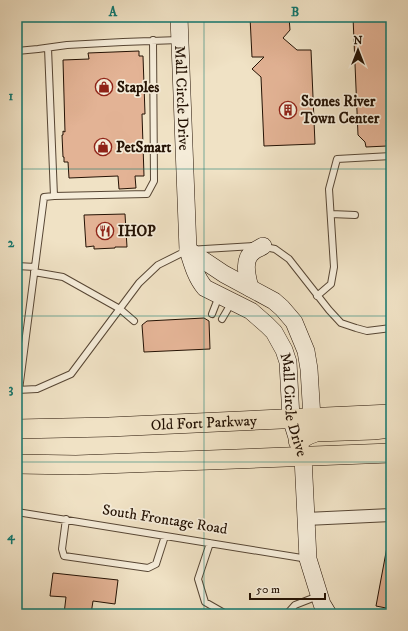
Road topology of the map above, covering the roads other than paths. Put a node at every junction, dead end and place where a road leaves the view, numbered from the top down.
1 (179, 17) edge
2 (153, 40) junction
3 (180, 40) junction
4 (48, 48) junction
5 (17, 51) edge
6 (391, 156) edge
7 (54, 196) junction
8 (331, 214) junction
9 (355, 215) dead end
10 (263, 246) junction
11 (188, 250) junction
12 (17, 266) edge
13 (35, 269) junction
14 (250, 288) junction
15 (317, 296) junction
16 (226, 298) junction
17 (120, 309) junction
18 (212, 314) dead end
19 (222, 319) dead end
20 (134, 321) dead end
21 (391, 328) edge
22 (18, 390) edge
23 (391, 414) edge
24 (291, 418) junction
25 (391, 428) edge
26 (17, 429) edge
27 (305, 438) junction
28 (391, 453) edge
29 (17, 464) edge
30 (17, 512) edge
31 (391, 515) edge
32 (66, 520) junction
33 (306, 520) junction
34 (165, 536) junction
35 (210, 543) junction
36 (308, 559) junction
37 (319, 595) junction
38 (226, 614) edge
39 (287, 614) edge
40 (328, 614) edge

1 - 3 street, Mall Circle Drive
2 - 3 lane
2 - 4 lane
2 - 7 lane
3 - 11 street, Mall Circle Drive
4 - 5 lane
4 - 7 lane
6 - 8 lane
7 - 13 lane
8 - 9 lane
8 - 15 lane
10 - 11 lane
10 - 14 street
10 - 15 lane
11 - 14 street, Mall Circle Drive
11 - 16 street, Mall Circle Drive
11 - 17 lane
12 - 13 lane
13 - 17 lane
13 - 22 lane
14 - 27 street, Mall Circle Drive
15 - 21 lane
16 - 18 lane
16 - 19 lane
16 - 24 street, Mall Circle Drive
17 - 20 lane
17 - 22 lane
23 - 27 main road, Old Fort Parkway
24 - 26 main road, Old Fort Parkway
24 - 27 main road, Old Fort Parkway
25 - 27 main road
27 - 28 main road, Old Fort Parkway
27 - 29 main road, Old Fort Parkway
27 - 33 street, Mall Circle Drive
30 - 32 lane, South Frontage Road
31 - 33 street
32 - 34 lane, South Frontage Road
32 - 34 lane
33 - 36 street, Mall Circle Drive
34 - 35 lane, South Frontage Road
35 - 36 lane, South Frontage Road
35 - 38 lane
36 - 37 street, Mall Circle Drive
37 - 39 lane
37 - 40 street, Mall Circle Drive

